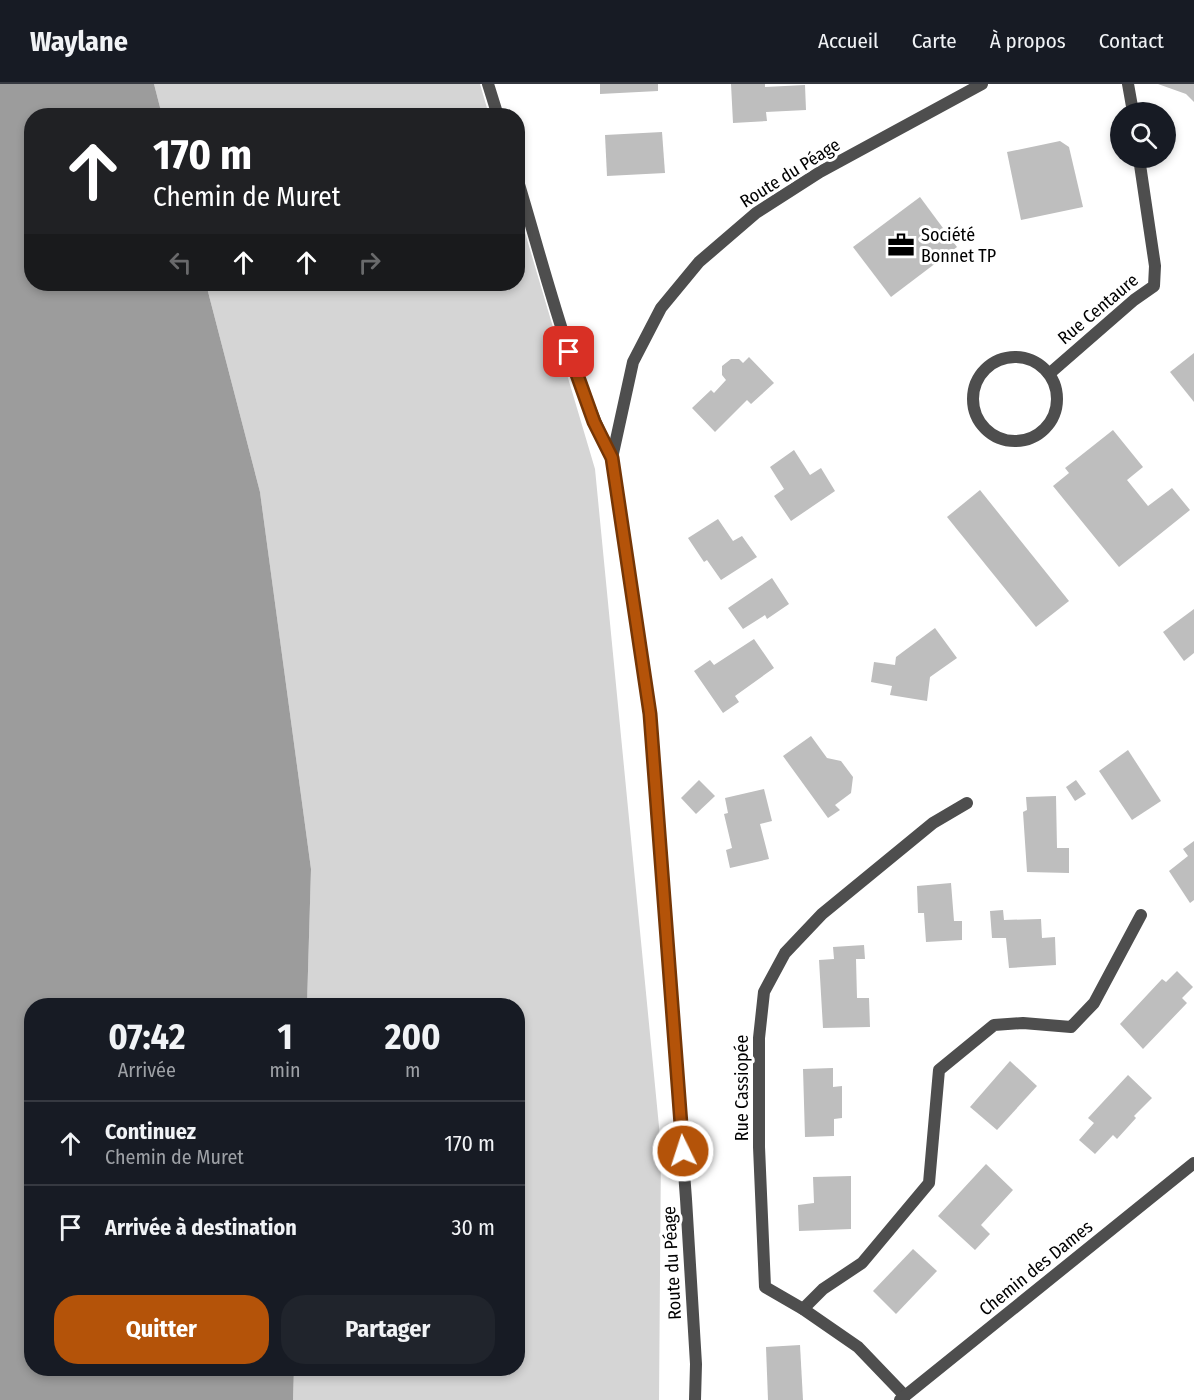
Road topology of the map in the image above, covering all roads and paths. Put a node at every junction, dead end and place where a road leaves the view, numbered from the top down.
1 (488, 84) edge
2 (982, 84) edge
3 (1128, 84) edge
4 (1131, 102) edge
5 (496, 108) edge
6 (1140, 168) edge
7 (525, 205) edge
8 (1049, 374) junction
9 (612, 458) junction
10 (967, 803) dead end
11 (1141, 915) dead end
12 (1194, 1163) edge
13 (803, 1309) junction
14 (902, 1398) edge
15 (695, 1400) edge

1 - 5 street
2 - 9 street, Route du Péage
3 - 4 street
6 - 8 street, Rue Centaure
7 - 9 street
8 - 8 street
9 - 15 street, Route du Péage
10 - 13 street, Rue Cassiopée
11 - 13 street
12 - 14 street, Chemin des Dames
13 - 14 street, Rue Cassiopée

